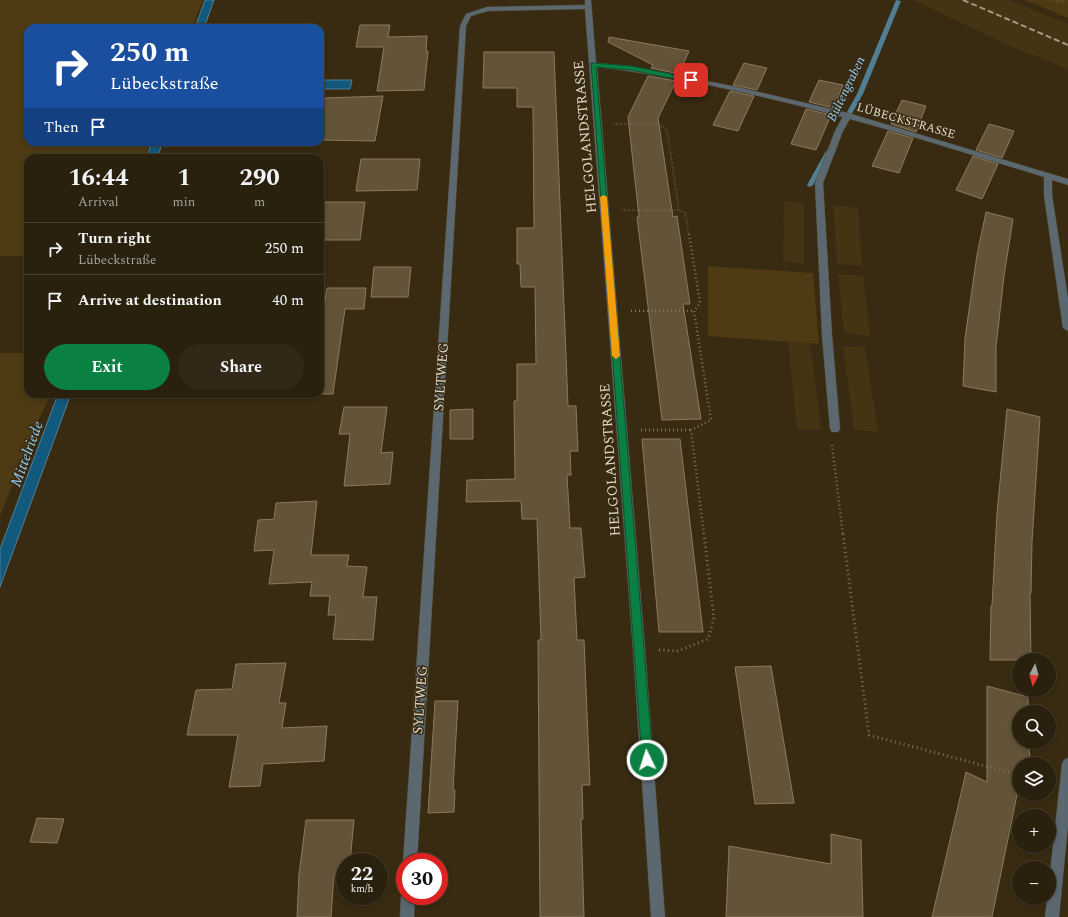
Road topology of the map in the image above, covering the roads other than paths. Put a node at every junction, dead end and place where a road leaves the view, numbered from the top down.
1 (589, 4) edge
2 (593, 65) junction
3 (848, 115) junction
4 (1048, 175) junction
5 (1068, 182) edge
6 (1068, 328) edge
7 (835, 429) road end
8 (1068, 764) edge
9 (411, 853) edge
10 (408, 905) edge
11 (407, 917) edge
12 (658, 917) edge
13 (1052, 917) edge

1 - 2 street, HELGOLANDSTRASSE
1 - 9 street, SYLTWEG
2 - 3 street, LÜBECKSTRASSE
2 - 12 street, HELGOLANDSTRASSE
3 - 4 street, LÜBECKSTRASSE
3 - 7 street
4 - 5 street, LÜBECKSTRASSE
4 - 6 street
8 - 13 street
10 - 11 street

